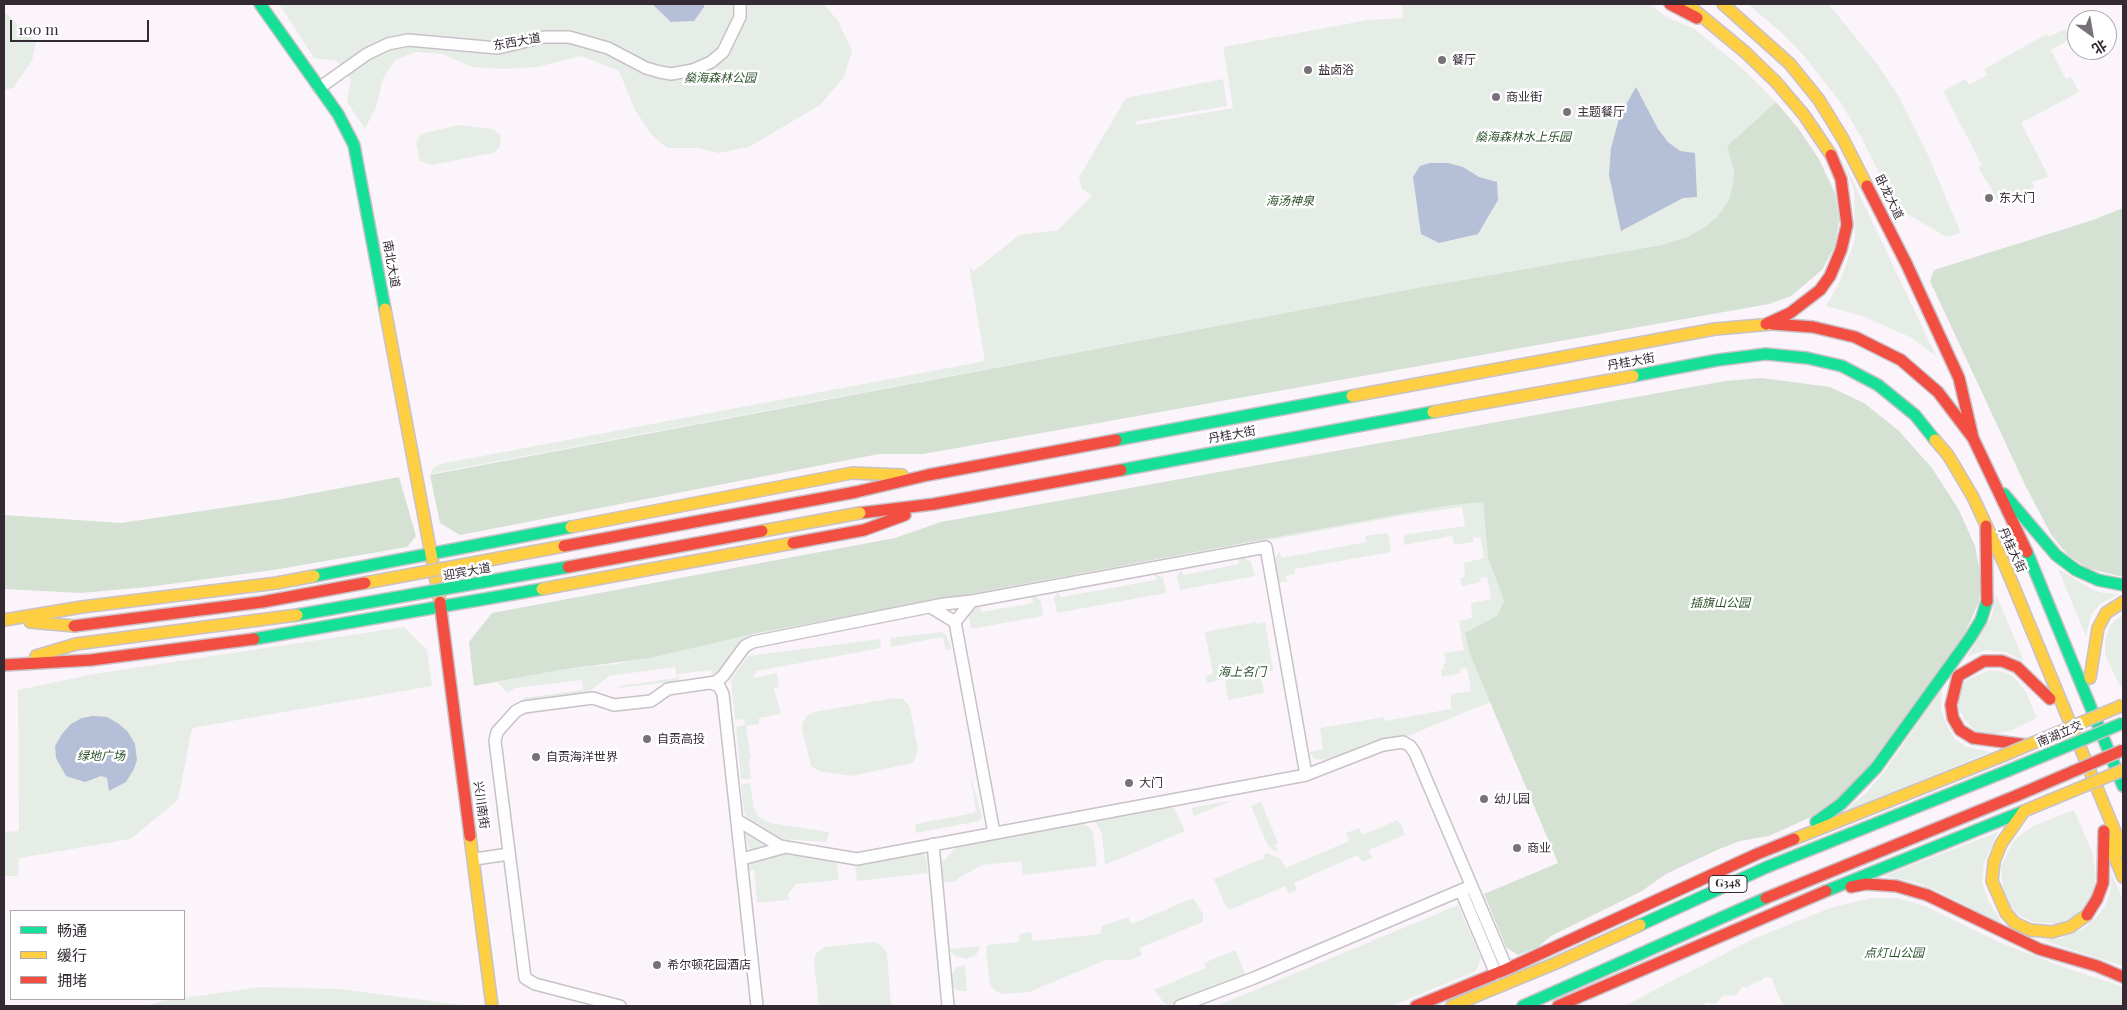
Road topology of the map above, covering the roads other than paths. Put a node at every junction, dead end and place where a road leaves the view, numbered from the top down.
1 (260, 4) edge
2 (740, 4) edge
3 (1670, 4) edge
4 (1687, 4) edge
5 (1723, 4) edge
6 (1714, 26) junction
7 (319, 88) junction
8 (1766, 324) junction
9 (1973, 438) junction
10 (928, 476) junction
11 (1995, 484) junction
12 (856, 492) joint
13 (934, 504) junction
14 (860, 513) joint
15 (2010, 516) junction
16 (1986, 526) junction
17 (489, 544) junction
18 (1997, 549) junction
19 (431, 555) junction
20 (377, 565) junction
21 (2123, 585) edge
22 (496, 597) junction
23 (972, 601) junction
24 (2123, 602) edge
25 (441, 607) junction
26 (932, 608) junction
27 (387, 617) junction
28 (4, 620) edge
29 (955, 622) junction
30 (4, 664) edge
31 (723, 676) junction
32 (2090, 678) junction
33 (711, 683) junction
34 (723, 694) junction
35 (2050, 699) junction
36 (2123, 706) edge
37 (2123, 723) edge
38 (2027, 746) junction
39 (2123, 750) edge
40 (2123, 759) edge
41 (2123, 770) edge
42 (1306, 776) junction
43 (2123, 786) edge
44 (2024, 811) junction
45 (737, 820) junction
46 (2104, 831) junction
47 (994, 833) junction
48 (1788, 841) junction
49 (933, 844) junction
50 (787, 847) junction
51 (2123, 851) edge
52 (509, 854) junction
53 (475, 859) junction
54 (742, 859) junction
55 (2123, 877) edge
56 (1466, 889) junction
57 (1819, 893) junction
58 (1688, 951) junction
59 (1556, 963) junction
60 (1507, 969) junction
61 (1496, 974) junction
62 (2123, 977) edge
63 (492, 1006) edge
64 (620, 1006) edge
65 (757, 1006) edge
66 (948, 1006) edge
67 (1180, 1006) edge
68 (1416, 1006) edge
69 (1452, 1006) edge
70 (1523, 1006) edge
71 (1558, 1006) edge

1 - 7 main road, 南北大道
2 - 7 street, 东西大道
3 - 6 main road
4 - 6 main road
5 - 9 main road, 卧龙大道
6 - 8 main road
7 - 19 main road, 南北大道
8 - 9 main road, 丹桂大街
8 - 10 main road, 丹桂大街
9 - 11 main road, 丹桂大街
10 - 12 main road, 丹桂大街
10 - 17 main road
11 - 15 main road, 丹桂大街
11 - 21 main road
12 - 28 main road, 迎宾大道, bridge
13 - 14 main road, 丹桂大街
13 - 16 main road, 丹桂大街
13 - 22 main road
14 - 30 main road, 迎宾大道, bridge
15 - 32 main road
15 - 43 main road, 丹桂大街
16 - 18 main road, 丹桂大街
16 - 48 main road
17 - 19 main road
17 - 22 main road
18 - 35 main road
18 - 51 main road, 丹桂大街
19 - 20 main road
19 - 25 main road, 南北大道
20 - 27 main road
20 - 28 main road
22 - 25 main road
23 - 26 street
23 - 29 street
23 - 42 street
24 - 32 main road
25 - 27 main road
25 - 53 main road, 兴川南街
26 - 29 street
26 - 31 street
27 - 30 main road
29 - 47 street
31 - 33 street
31 - 34 street
32 - 40 main road
33 - 34 street
33 - 52 street
34 - 45 street
35 - 38 main road
35 - 46 main road
36 - 38 main road, bridge
37 - 59 main road, 南湖立交 / G348, bridge
38 - 48 main road, bridge
39 - 70 main road, G348, bridge
41 - 44 main road, bridge
42 - 47 street
42 - 56 street
44 - 46 main road
44 - 57 main road
45 - 50 street
45 - 54 street
46 - 55 main road
47 - 49 street
48 - 60 main road
49 - 50 street
49 - 66 street
50 - 54 street
52 - 53 street
52 - 64 street
53 - 63 main road, 兴川南街
54 - 65 street
56 - 60 street
56 - 61 street
56 - 67 street
57 - 58 main road
57 - 62 main road
58 - 70 main road
58 - 71 main road
59 - 68 main road
59 - 69 main road, G348
60 - 61 main road
61 - 68 main road

